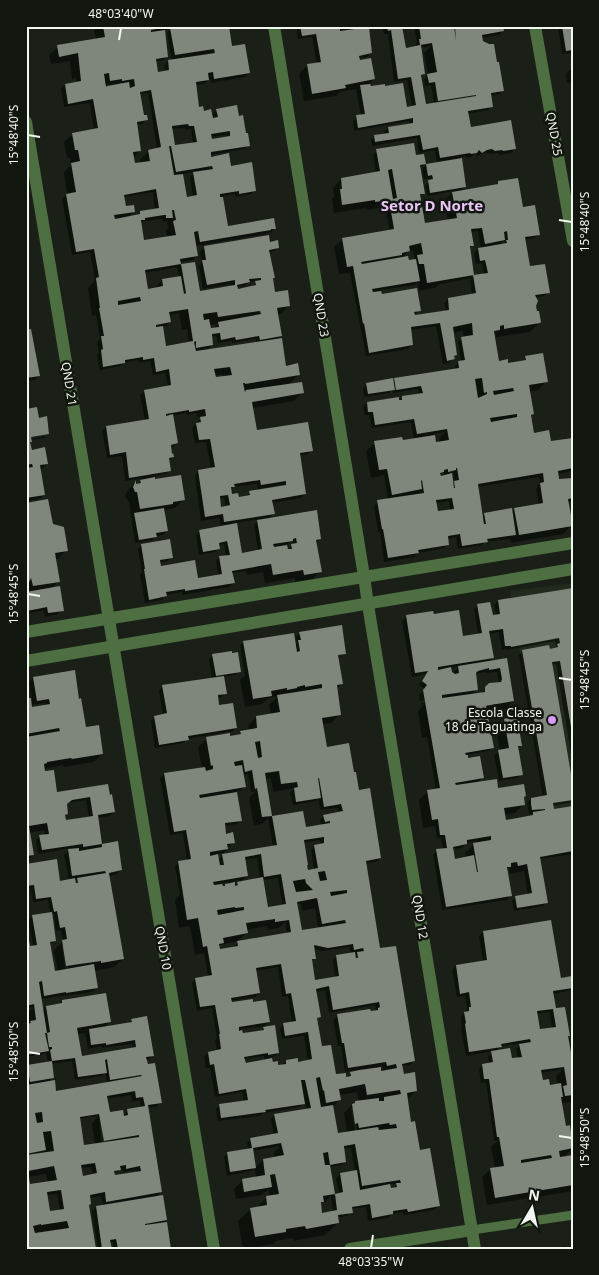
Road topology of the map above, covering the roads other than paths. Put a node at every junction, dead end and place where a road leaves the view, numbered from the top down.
1 (274, 26) edge
2 (535, 26) edge
3 (26, 122) edge
4 (570, 213) edge
5 (573, 239) edge
6 (573, 543) edge
7 (573, 569) edge
8 (364, 576) junction
9 (368, 604) junction
10 (108, 618) junction
11 (26, 632) edge
12 (113, 647) junction
13 (26, 661) edge
14 (573, 1215) edge
15 (472, 1230) junction
16 (214, 1249) edge
17 (350, 1249) edge
18 (475, 1249) edge

1 - 8 street, QND 23
2 - 4 street, QND 25
3 - 10 street, QND 21
4 - 5 street, QND 25
6 - 8 street
7 - 9 street
8 - 9 street, QND 23
8 - 10 street
9 - 12 street
9 - 15 street, QND 12
10 - 11 street
10 - 12 street, QND 21
12 - 13 street
12 - 16 street, QND 10
14 - 15 lane
15 - 17 street
15 - 18 street, QND 12

